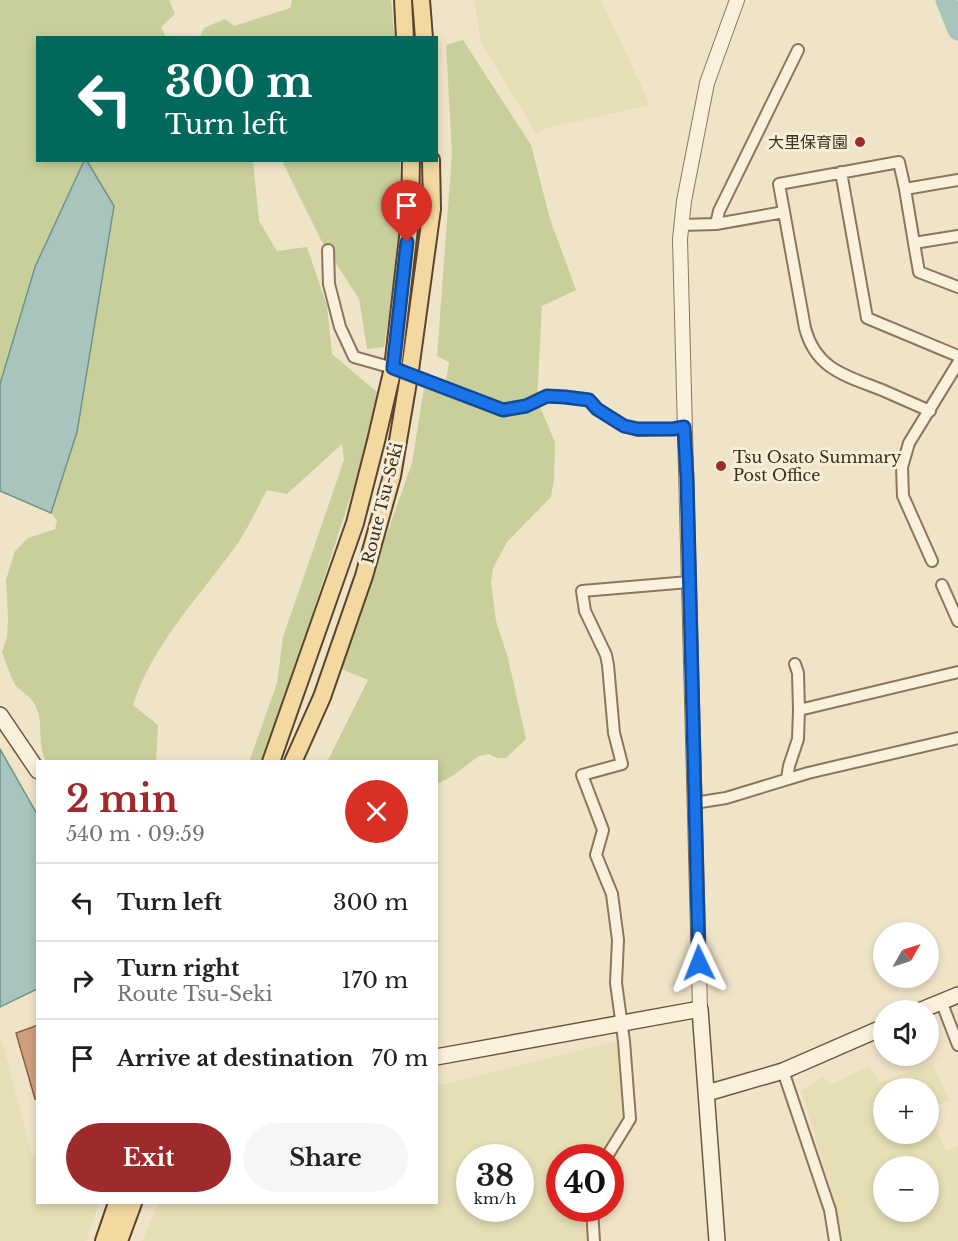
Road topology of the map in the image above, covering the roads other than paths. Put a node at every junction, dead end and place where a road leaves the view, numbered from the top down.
1 (403, 0) edge
2 (421, 0) edge
3 (738, 0) edge
4 (405, 36) edge
5 (424, 36) edge
6 (798, 50) dead end
7 (411, 162) edge
8 (431, 162) edge
9 (841, 172) junction
10 (958, 180) edge
11 (905, 189) junction
12 (784, 212) junction
13 (716, 224) junction
14 (681, 225) junction
15 (958, 236) edge
16 (914, 243) junction
17 (328, 250) dead end
18 (958, 287) edge
19 (958, 356) edge
20 (958, 363) edge
21 (393, 368) junction
22 (409, 375) junction
23 (930, 411) junction
24 (684, 427) junction
25 (932, 561) dead end
26 (689, 582) junction
27 (942, 585) dead end
28 (958, 621) edge
29 (795, 664) dead end
30 (958, 672) edge
31 (799, 710) junction
32 (0, 715) edge
33 (958, 738) edge
34 (272, 760) edge
35 (294, 760) edge
36 (36, 768) edge
37 (787, 779) junction
38 (694, 803) junction
39 (958, 995) edge
40 (941, 1001) joint
41 (700, 1009) junction
42 (622, 1023) junction
43 (873, 1032) edge
44 (958, 1045) edge
45 (438, 1057) edge
46 (783, 1071) junction
47 (706, 1093) junction
48 (615, 1144) edge
49 (117, 1204) edge
50 (133, 1204) edge
51 (593, 1222) edge
52 (104, 1241) edge
53 (118, 1241) edge
54 (594, 1241) edge
55 (717, 1241) edge
56 (835, 1241) edge

1 - 4 main road
2 - 5 main road
3 - 14 street
6 - 13 street
7 - 21 main road, Route Tsu-Seki
8 - 22 main road, Route Tsu-Seki
9 - 11 street
9 - 12 street
9 - 19 street
10 - 11 street
11 - 16 street
12 - 13 street
12 - 23 street
13 - 14 street
14 - 24 street
15 - 16 street
16 - 18 street
17 - 21 street
20 - 23 street
21 - 22 street
21 - 34 main road, Route Tsu-Seki
22 - 24 street
22 - 35 main road, Route Tsu-Seki
23 - 25 street
24 - 26 street
26 - 38 street
26 - 42 street
27 - 28 street
29 - 31 street
30 - 31 street
31 - 37 street
32 - 36 main road
33 - 37 street
37 - 38 street
38 - 41 street
39 - 40 main road
40 - 44 street
41 - 42 main road
41 - 47 main road
42 - 45 main road
42 - 48 street
43 - 46 main road
46 - 47 main road
46 - 56 street
47 - 55 main road
49 - 52 main road
50 - 53 main road
51 - 54 street

